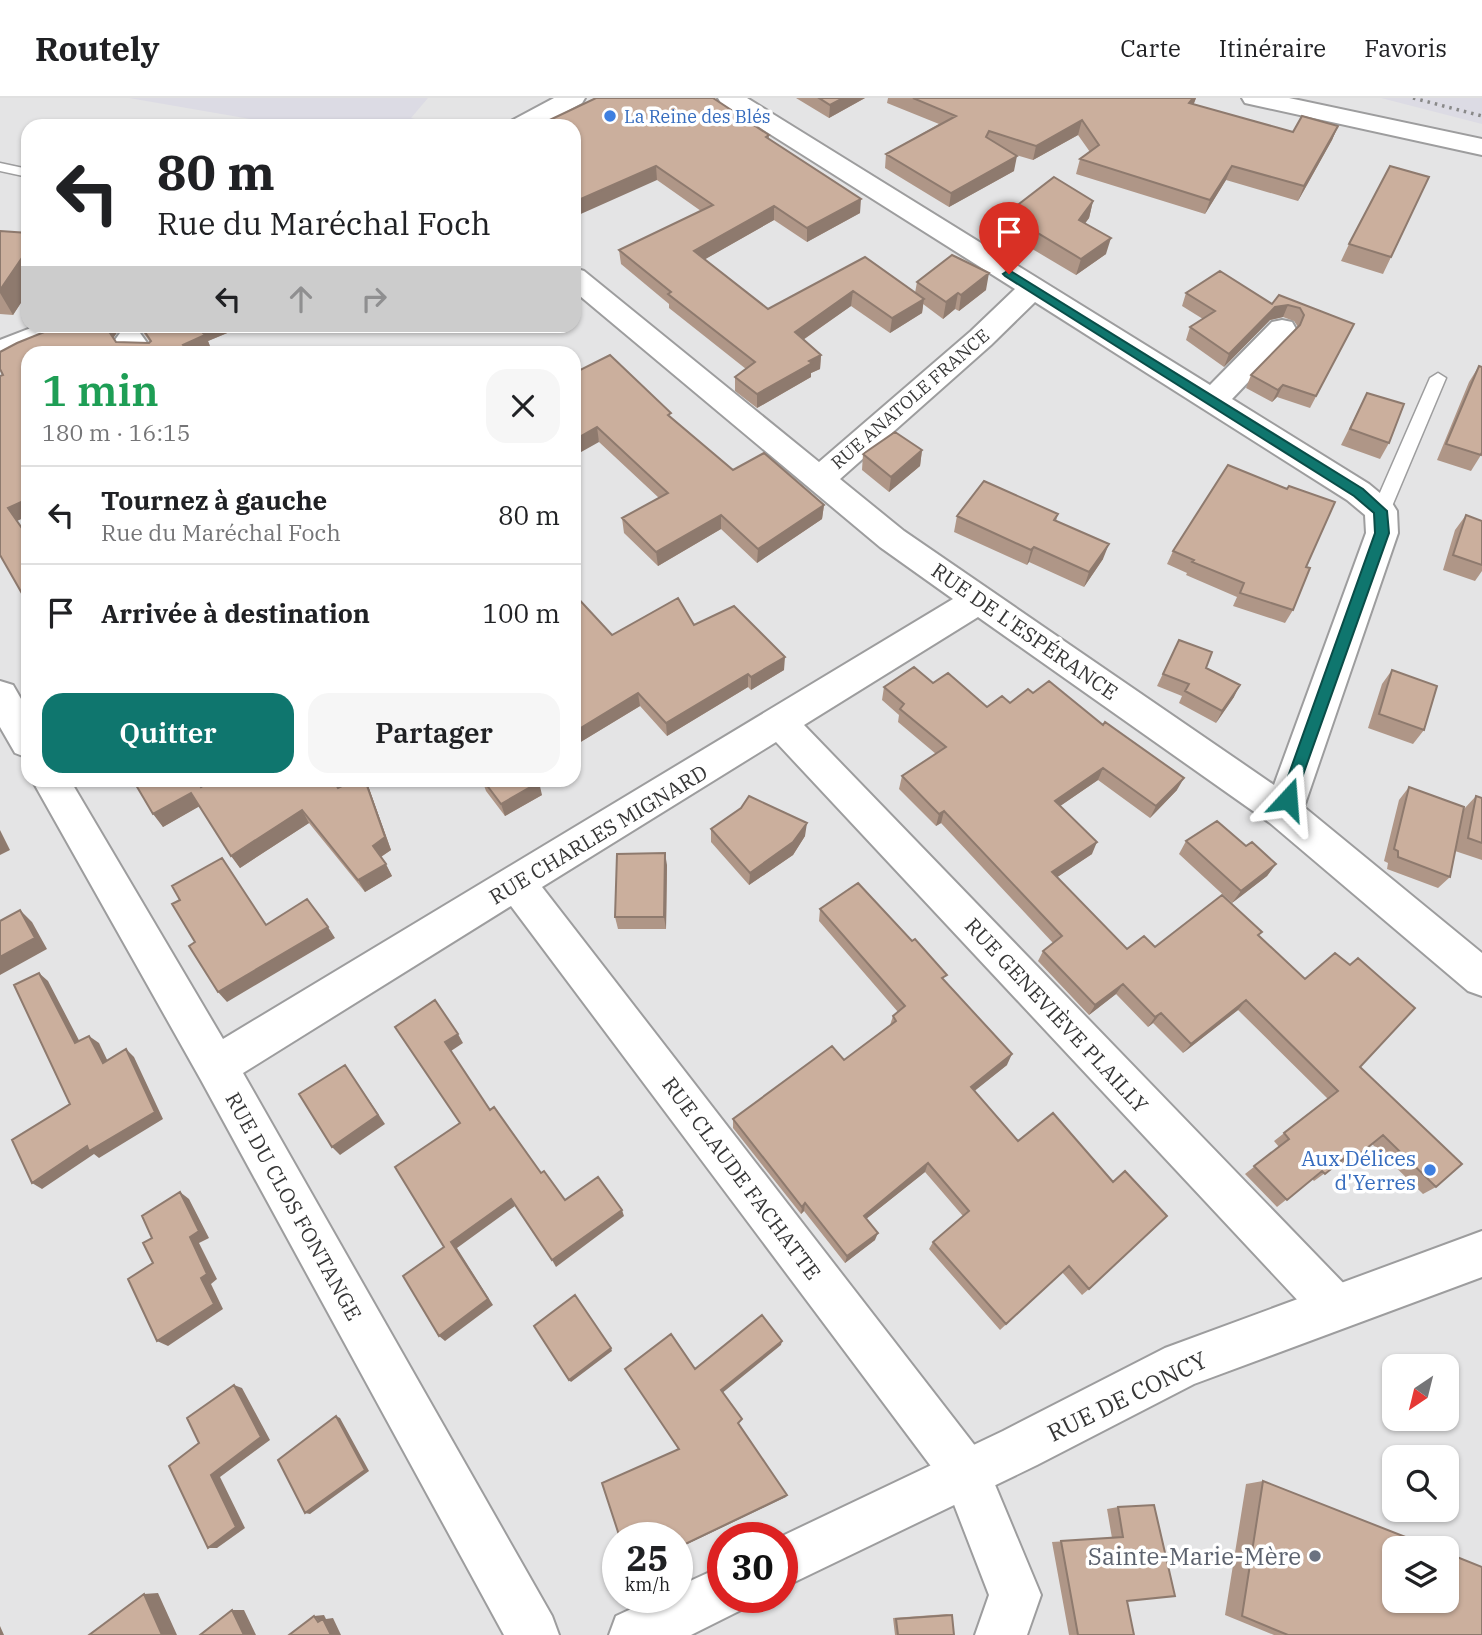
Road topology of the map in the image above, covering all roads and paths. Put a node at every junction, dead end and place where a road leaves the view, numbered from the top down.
1 (573, 98) edge
2 (730, 98) edge
3 (1254, 98) edge
4 (533, 119) edge
5 (1482, 147) edge
6 (0, 167) edge
7 (21, 172) edge
8 (581, 283) edge
9 (1032, 289) junction
10 (1282, 329) dead end
11 (44, 333) edge
12 (0, 351) edge
13 (1438, 378) dead end
14 (1213, 401) junction
15 (818, 479) junction
16 (1381, 511) junction
17 (980, 599) junction
18 (0, 695) edge
19 (780, 723) junction
20 (21, 726) edge
21 (54, 787) edge
22 (1283, 812) junction
23 (517, 884) junction
24 (1482, 978) edge
25 (216, 1066) junction
26 (1482, 1254) edge
27 (1334, 1306) junction
28 (966, 1473) junction
29 (798, 1555) edge
30 (707, 1600) edge
31 (533, 1635) edge
32 (635, 1635) edge
33 (1001, 1635) edge

1 - 4 street
2 - 9 street
3 - 5 street
6 - 7 lane
8 - 15 street, RUE DE L'ESPÉRANCE
9 - 14 street
9 - 15 street, RUE ANATOLE FRANCE
10 - 14 street
11 - 12 street
13 - 16 lane
14 - 16 street
15 - 17 street, RUE DE L'ESPÉRANCE
16 - 22 street
17 - 19 street, RUE CHARLES MIGNARD
17 - 22 street, RUE DE L'ESPÉRANCE
18 - 20 street
19 - 23 street, RUE CHARLES MIGNARD
19 - 27 street, RUE GENEVIÈVE PLAILLY
21 - 25 street, RUE DU CLOS FONTANGE
22 - 24 street, RUE DE L'ESPÉRANCE
23 - 25 street, RUE CHARLES MIGNARD
23 - 28 street, RUE CLAUDE FACHATTE
25 - 31 street, RUE DU CLOS FONTANGE
26 - 27 street, RUE DE CONCY
27 - 28 street, RUE DE CONCY
28 - 29 street, RUE DE CONCY
28 - 33 street, RUE CLAUDE FACHATTE
30 - 32 street

